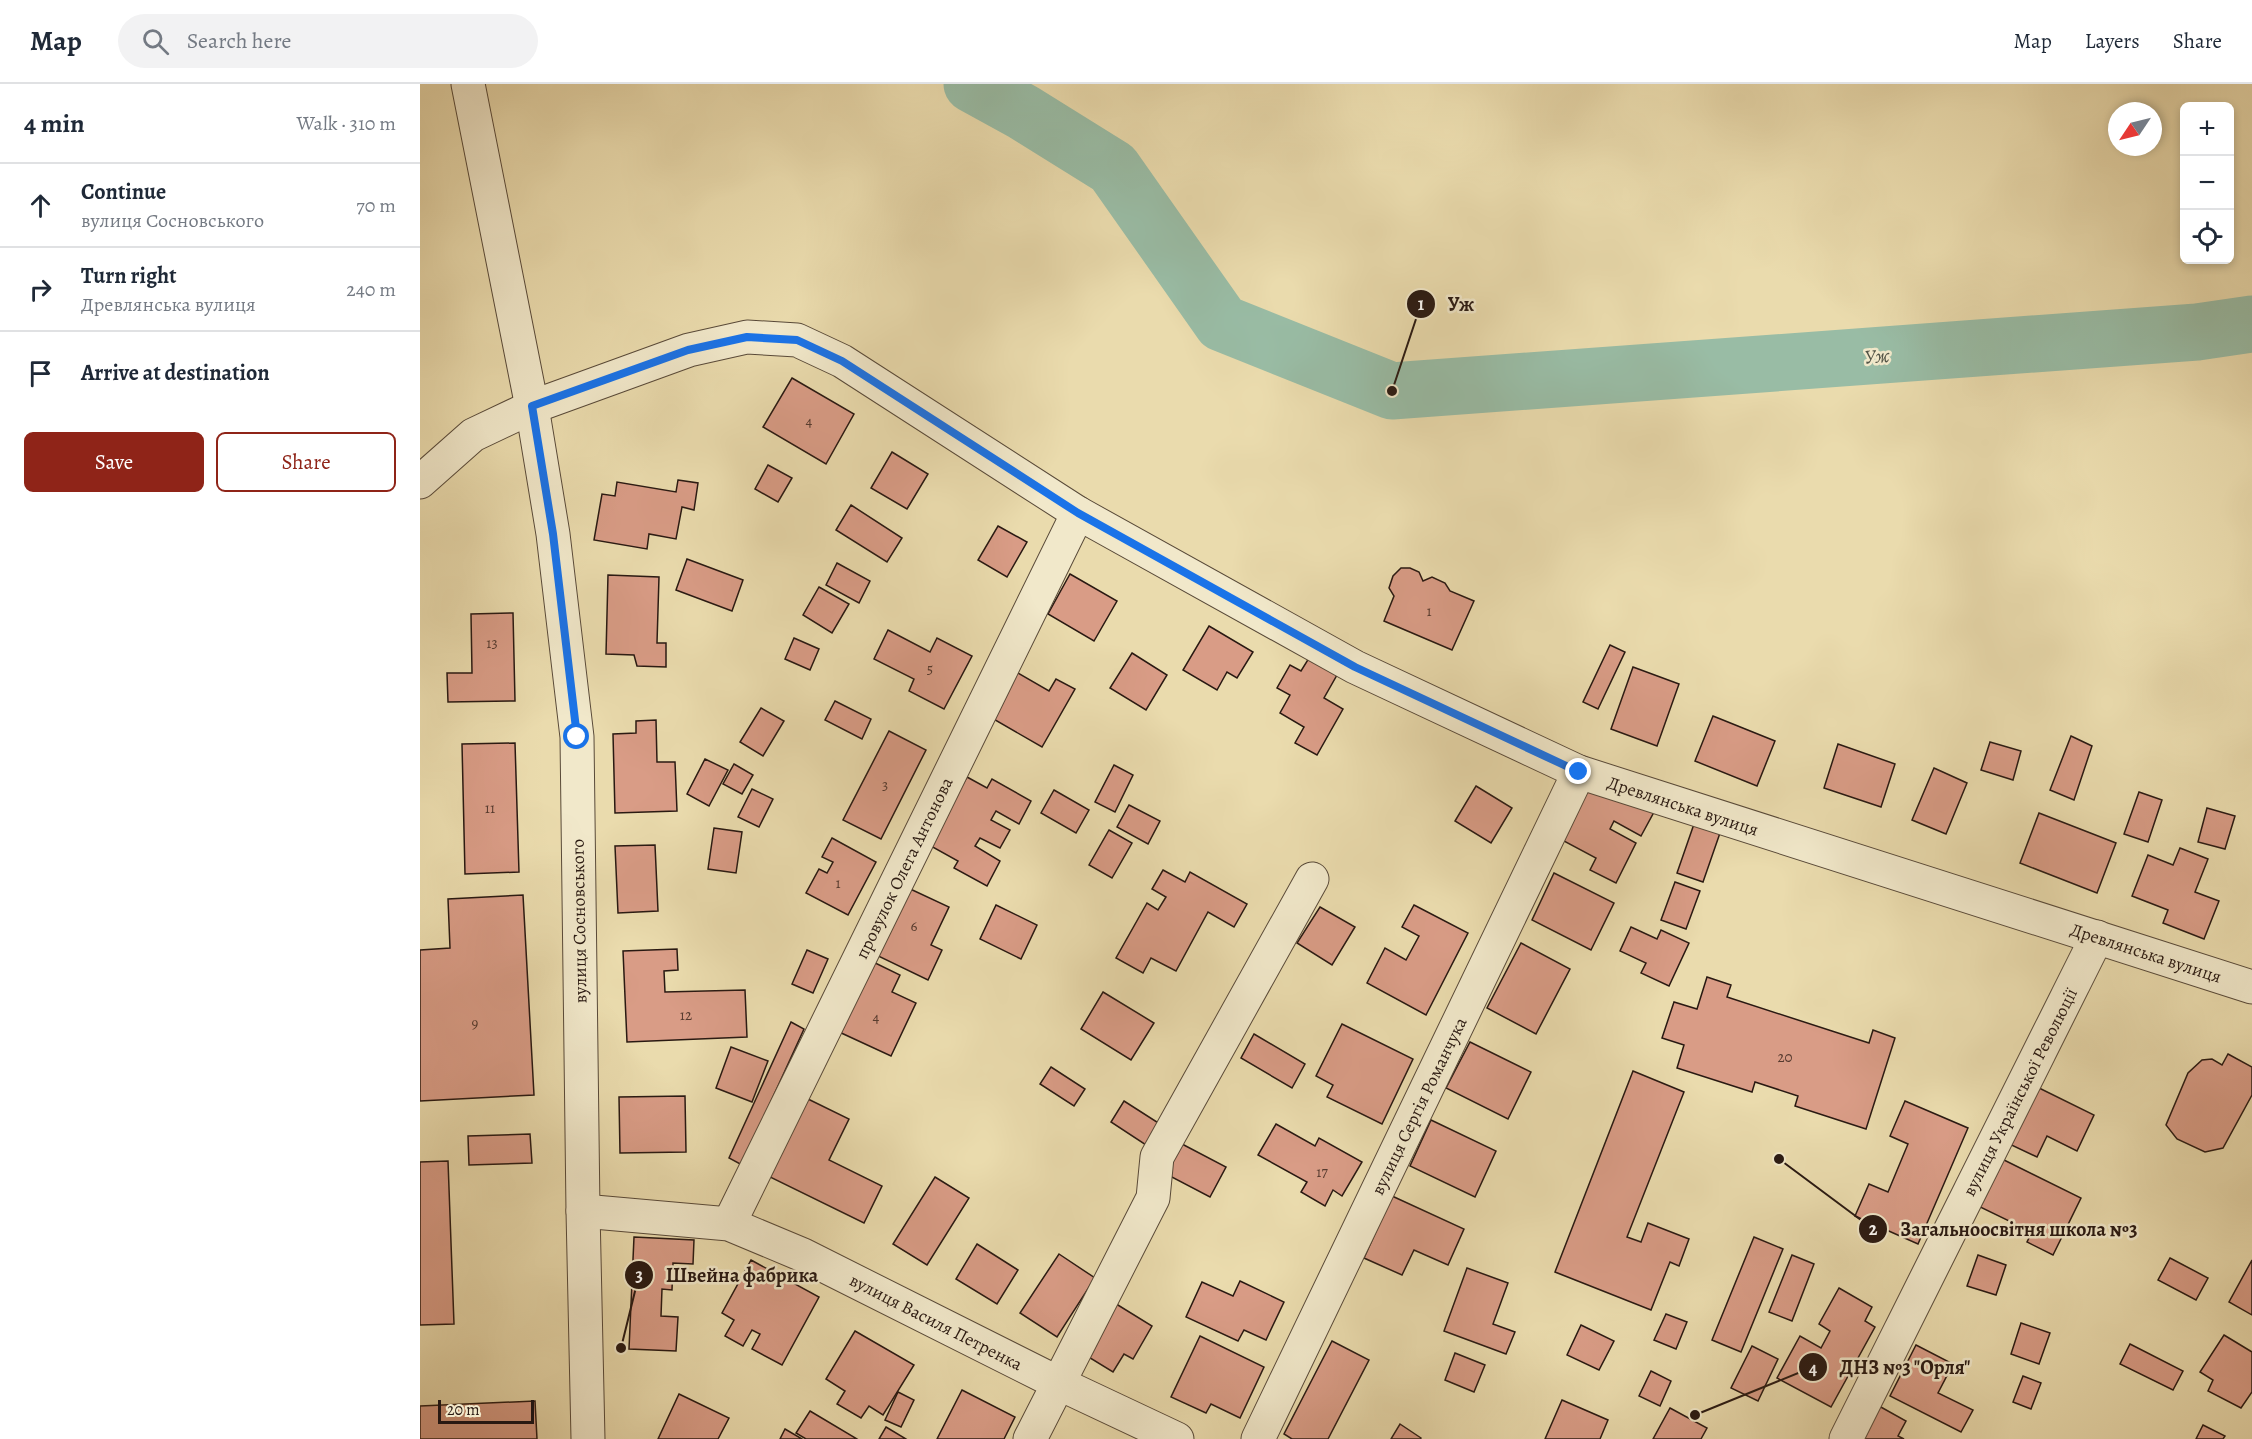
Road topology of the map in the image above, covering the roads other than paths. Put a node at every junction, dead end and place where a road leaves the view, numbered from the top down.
1 (468, 84) edge
2 (532, 406) junction
3 (420, 482) edge
4 (1078, 513) junction
5 (1579, 772) junction
6 (1312, 879) dead end
7 (2097, 937) junction
8 (2252, 987) edge
9 (583, 1211) junction
10 (729, 1224) junction
11 (1058, 1383) junction
12 (588, 1439) edge
13 (1030, 1439) edge
14 (1177, 1439) edge
15 (1258, 1439) edge
16 (1846, 1439) edge

1 - 2 street, вулиця Сосновського
2 - 3 street, Древлянська вулиця
2 - 4 street, Древлянська вулиця
2 - 9 street, вулиця Сосновського
4 - 5 street, Древлянська вулиця
4 - 10 street, провулок Олега Антонова
5 - 7 street, Древлянська вулиця
5 - 15 street, вулиця Сергія Романчука
6 - 11 street
7 - 8 street, Древлянська вулиця
7 - 16 street, вулиця Української Революції
9 - 10 street, вулиця Василя Петренка
9 - 12 street, вулиця Сосновського
10 - 11 street, вулиця Василя Петренка
11 - 13 street
11 - 14 street, вулиця Василя Петренка

